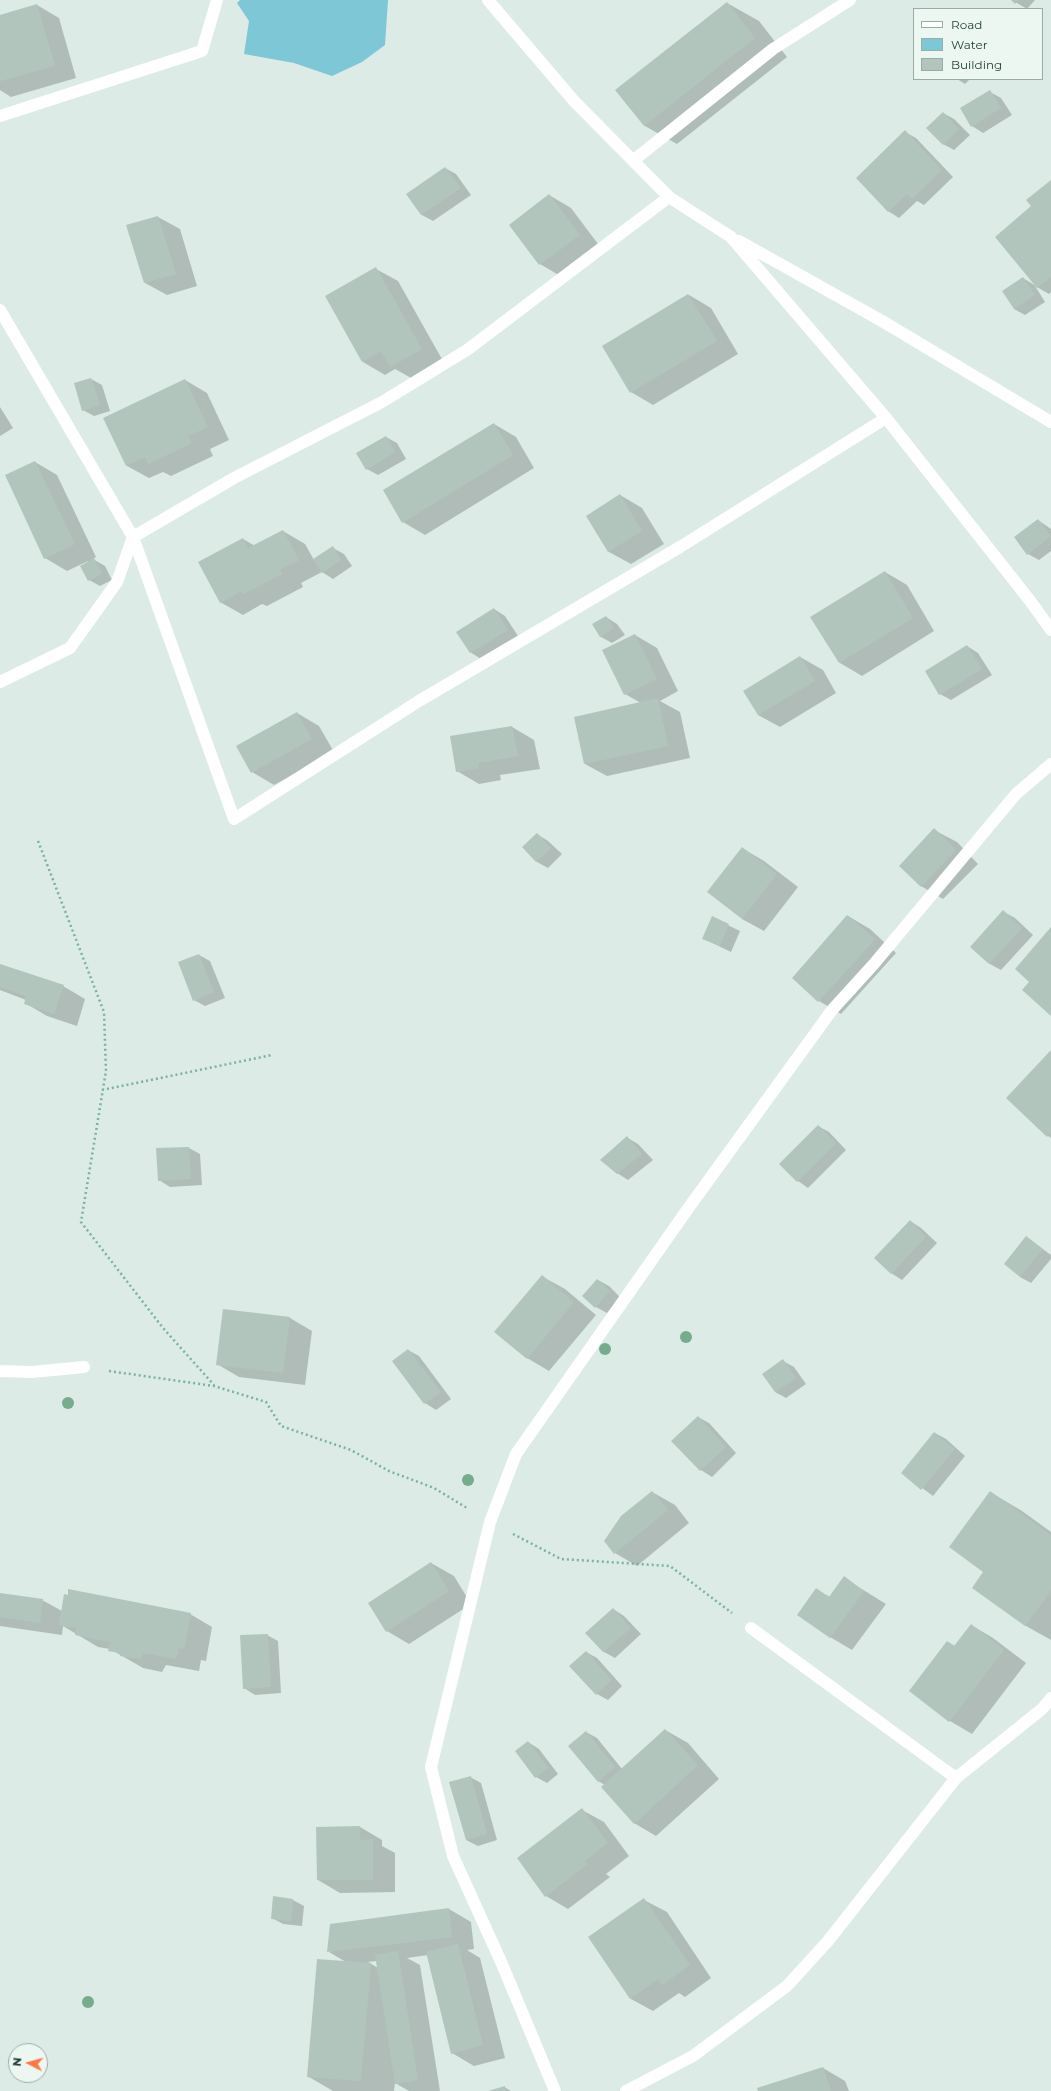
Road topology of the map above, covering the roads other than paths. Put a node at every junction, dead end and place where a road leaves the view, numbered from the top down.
1 (217, 0) edge
2 (850, 0) edge
3 (491, 1) edge
4 (0, 116) edge
5 (634, 160) junction
6 (669, 197) junction
7 (731, 236) junction
8 (0, 310) edge
9 (886, 418) junction
10 (1051, 422) edge
11 (133, 537) junction
12 (1051, 630) edge
13 (0, 682) edge
14 (1051, 764) edge
15 (84, 1367) road end
16 (0, 1371) edge
17 (751, 1628) road end
18 (1051, 1698) edge
19 (956, 1778) junction
20 (555, 2091) edge
21 (626, 2091) edge

1 - 4 street
2 - 5 street
3 - 5 street
5 - 6 street
6 - 7 street
6 - 11 street
7 - 9 street
7 - 10 street
8 - 11 street
9 - 11 street
9 - 12 street
11 - 13 street
14 - 20 street
15 - 16 street
17 - 19 street
18 - 19 street
19 - 21 street

